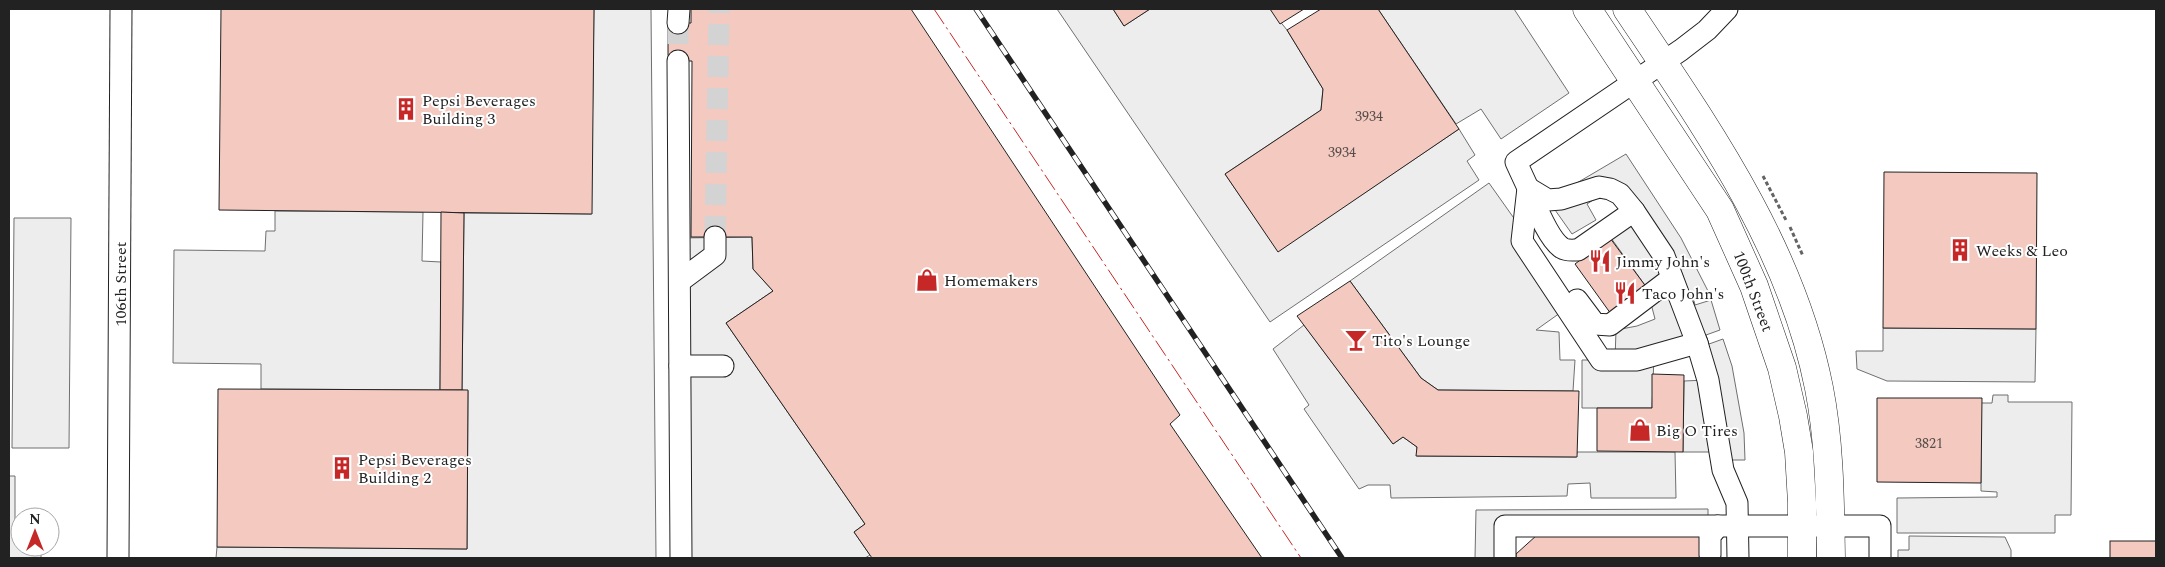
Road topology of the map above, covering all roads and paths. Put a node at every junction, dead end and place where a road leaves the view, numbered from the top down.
1 (121, 9) edge
2 (1587, 9) edge
3 (1627, 9) edge
4 (1727, 9) edge
5 (678, 61) tunnel mouth
6 (1663, 63) junction
7 (1636, 81) junction
8 (1528, 188) junction
9 (1634, 211) junction
10 (1523, 231) junction
11 (715, 237) tunnel mouth
12 (1672, 278) junction
13 (680, 281) junction
14 (1697, 343) junction
15 (680, 366) junction
16 (723, 366) dead end
17 (1727, 526) junction
18 (1802, 526) junction
19 (1830, 526) junction
20 (1710, 555) dead end
21 (118, 558) edge
22 (681, 558) edge
23 (1504, 558) edge
24 (1738, 558) edge
25 (1802, 558) edge
26 (1831, 558) edge
27 (1880, 558) edge

1 - 21 street, 106th Street
2 - 7 main road, 100th Street
3 - 6 main road, 100th Street
4 - 6 street
5 - 13 street
6 - 7 street
6 - 19 main road, 100th Street
7 - 8 street
7 - 18 main road, 100th Street
8 - 9 street
8 - 9 street
8 - 10 street
9 - 12 street
10 - 12 street
10 - 14 street
11 - 13 street
12 - 14 street
13 - 15 street
14 - 17 street
15 - 16 street
15 - 22 street
17 - 18 street
17 - 20 street
17 - 23 street
17 - 24 street
18 - 19 street
18 - 25 main road, 100th Street
19 - 26 main road, 100th Street
19 - 27 street

